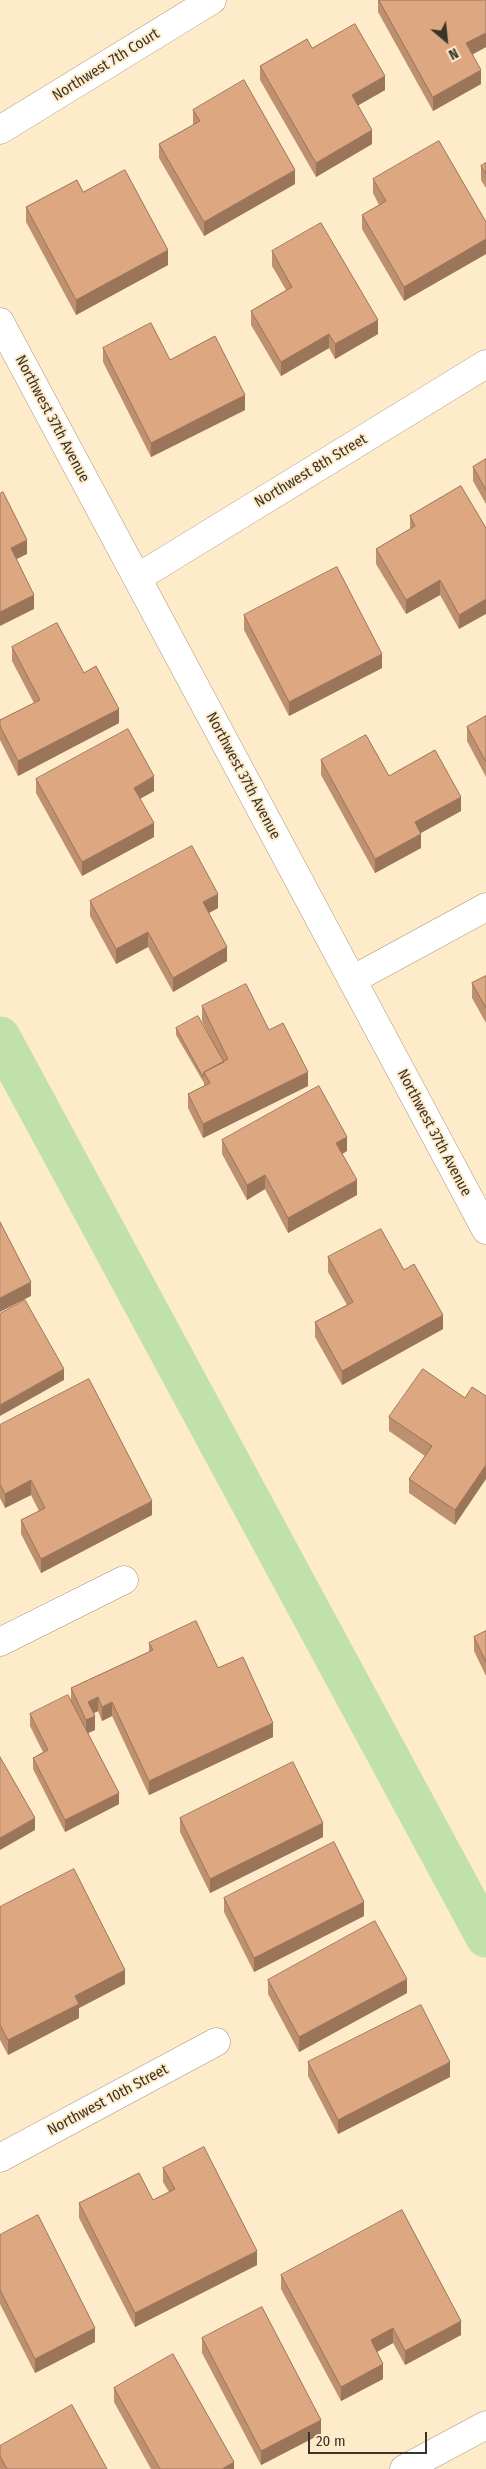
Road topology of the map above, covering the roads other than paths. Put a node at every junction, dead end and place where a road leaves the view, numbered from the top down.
1 (212, 0) edge
2 (0, 130) edge
3 (0, 322) edge
4 (486, 364) edge
5 (137, 578) junction
6 (486, 907) edge
7 (352, 980) junction
8 (486, 1230) edge
9 (124, 1580) dead end
10 (0, 1642) edge
11 (216, 2042) dead end
12 (0, 2158) edge
13 (486, 2425) edge
14 (404, 2469) edge

1 - 2 street, Northwest 7th Court
3 - 5 street, Northwest 37th Avenue
4 - 5 street, Northwest 8th Street
5 - 7 street, Northwest 37th Avenue
6 - 7 street
7 - 8 street, Northwest 37th Avenue
9 - 10 street
11 - 12 street, Northwest 10th Street
13 - 14 street

